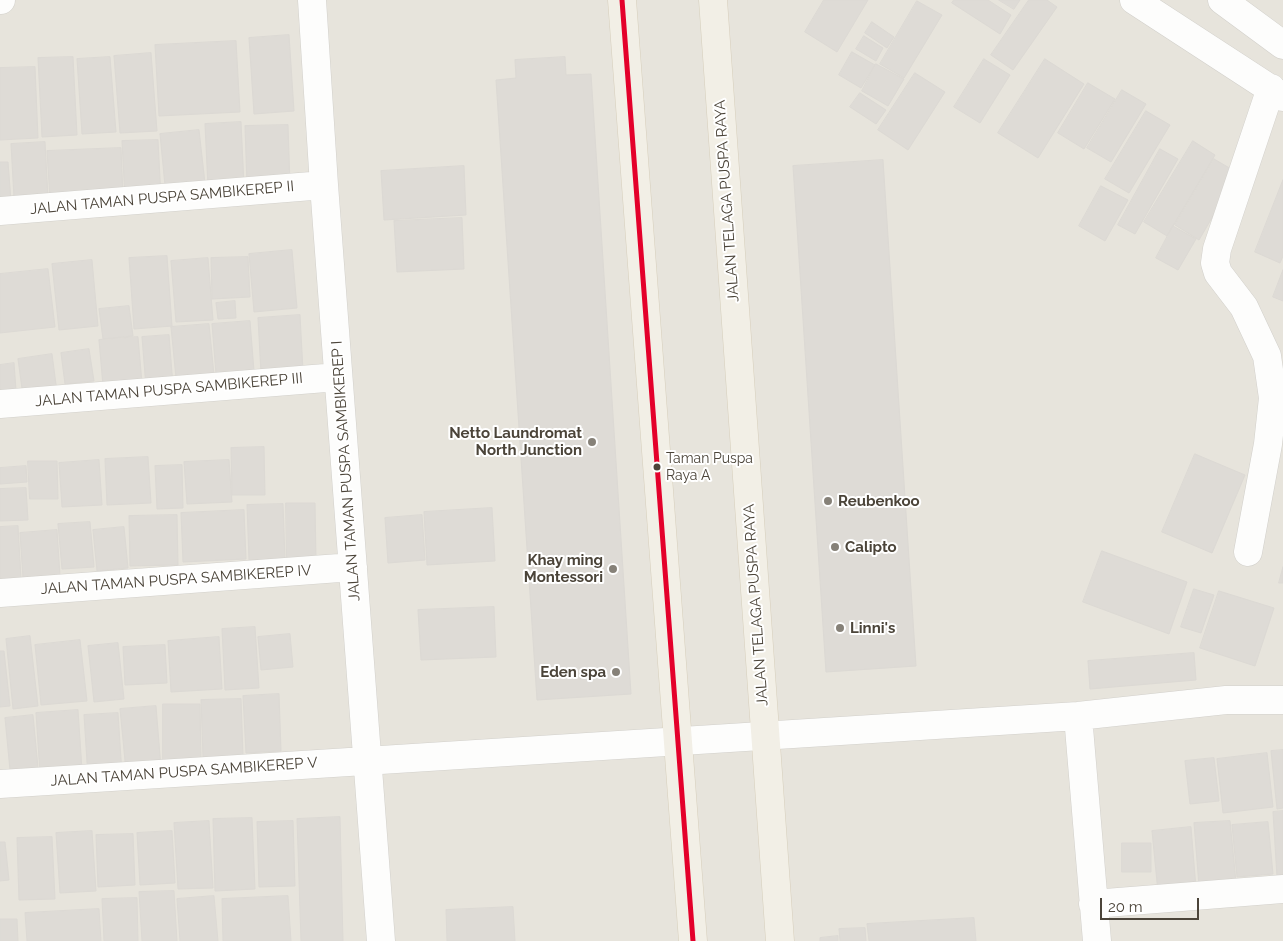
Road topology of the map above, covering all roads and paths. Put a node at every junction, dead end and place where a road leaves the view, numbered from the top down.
1 (312, 0) edge
2 (622, 0) edge
3 (713, 0) edge
4 (1134, 0) edge
5 (1222, 0) edge
6 (1283, 45) edge
7 (1277, 92) edge
8 (324, 185) junction
9 (0, 211) edge
10 (338, 377) junction
11 (0, 404) edge
12 (1248, 552) dead end
13 (353, 567) junction
14 (0, 592) edge
15 (1283, 700) edge
16 (1078, 716) junction
17 (765, 735) junction
18 (678, 740) junction
19 (367, 760) junction
20 (0, 784) edge
21 (1283, 889) edge
22 (1093, 904) junction
23 (381, 941) edge
24 (693, 941) edge
25 (780, 941) edge
26 (1096, 941) edge

1 - 8 street, JALAN TAMAN PUSPA SAMBIKEREP I
2 - 18 main road
3 - 17 main road, JALAN TELAGA PUSPA RAYA
4 - 7 street
5 - 6 street
7 - 12 street
8 - 9 street, JALAN TAMAN PUSPA SAMBIKEREP II
8 - 10 street, JALAN TAMAN PUSPA SAMBIKEREP I
10 - 11 street, JALAN TAMAN PUSPA SAMBIKEREP III
10 - 13 street, JALAN TAMAN PUSPA SAMBIKEREP I
13 - 14 street, JALAN TAMAN PUSPA SAMBIKEREP IV
13 - 19 street, JALAN TAMAN PUSPA SAMBIKEREP I
15 - 16 street, JALAN TAMAN PUSPA SAMBIKEREP V
16 - 17 street, JALAN TAMAN PUSPA SAMBIKEREP V
16 - 22 street
17 - 18 street, JALAN TAMAN PUSPA SAMBIKEREP V
17 - 25 main road, JALAN TELAGA PUSPA RAYA
18 - 19 street, JALAN TAMAN PUSPA SAMBIKEREP V
18 - 24 main road
19 - 20 street, JALAN TAMAN PUSPA SAMBIKEREP V
19 - 23 street, JALAN TAMAN PUSPA SAMBIKEREP I
21 - 22 street
22 - 26 street

